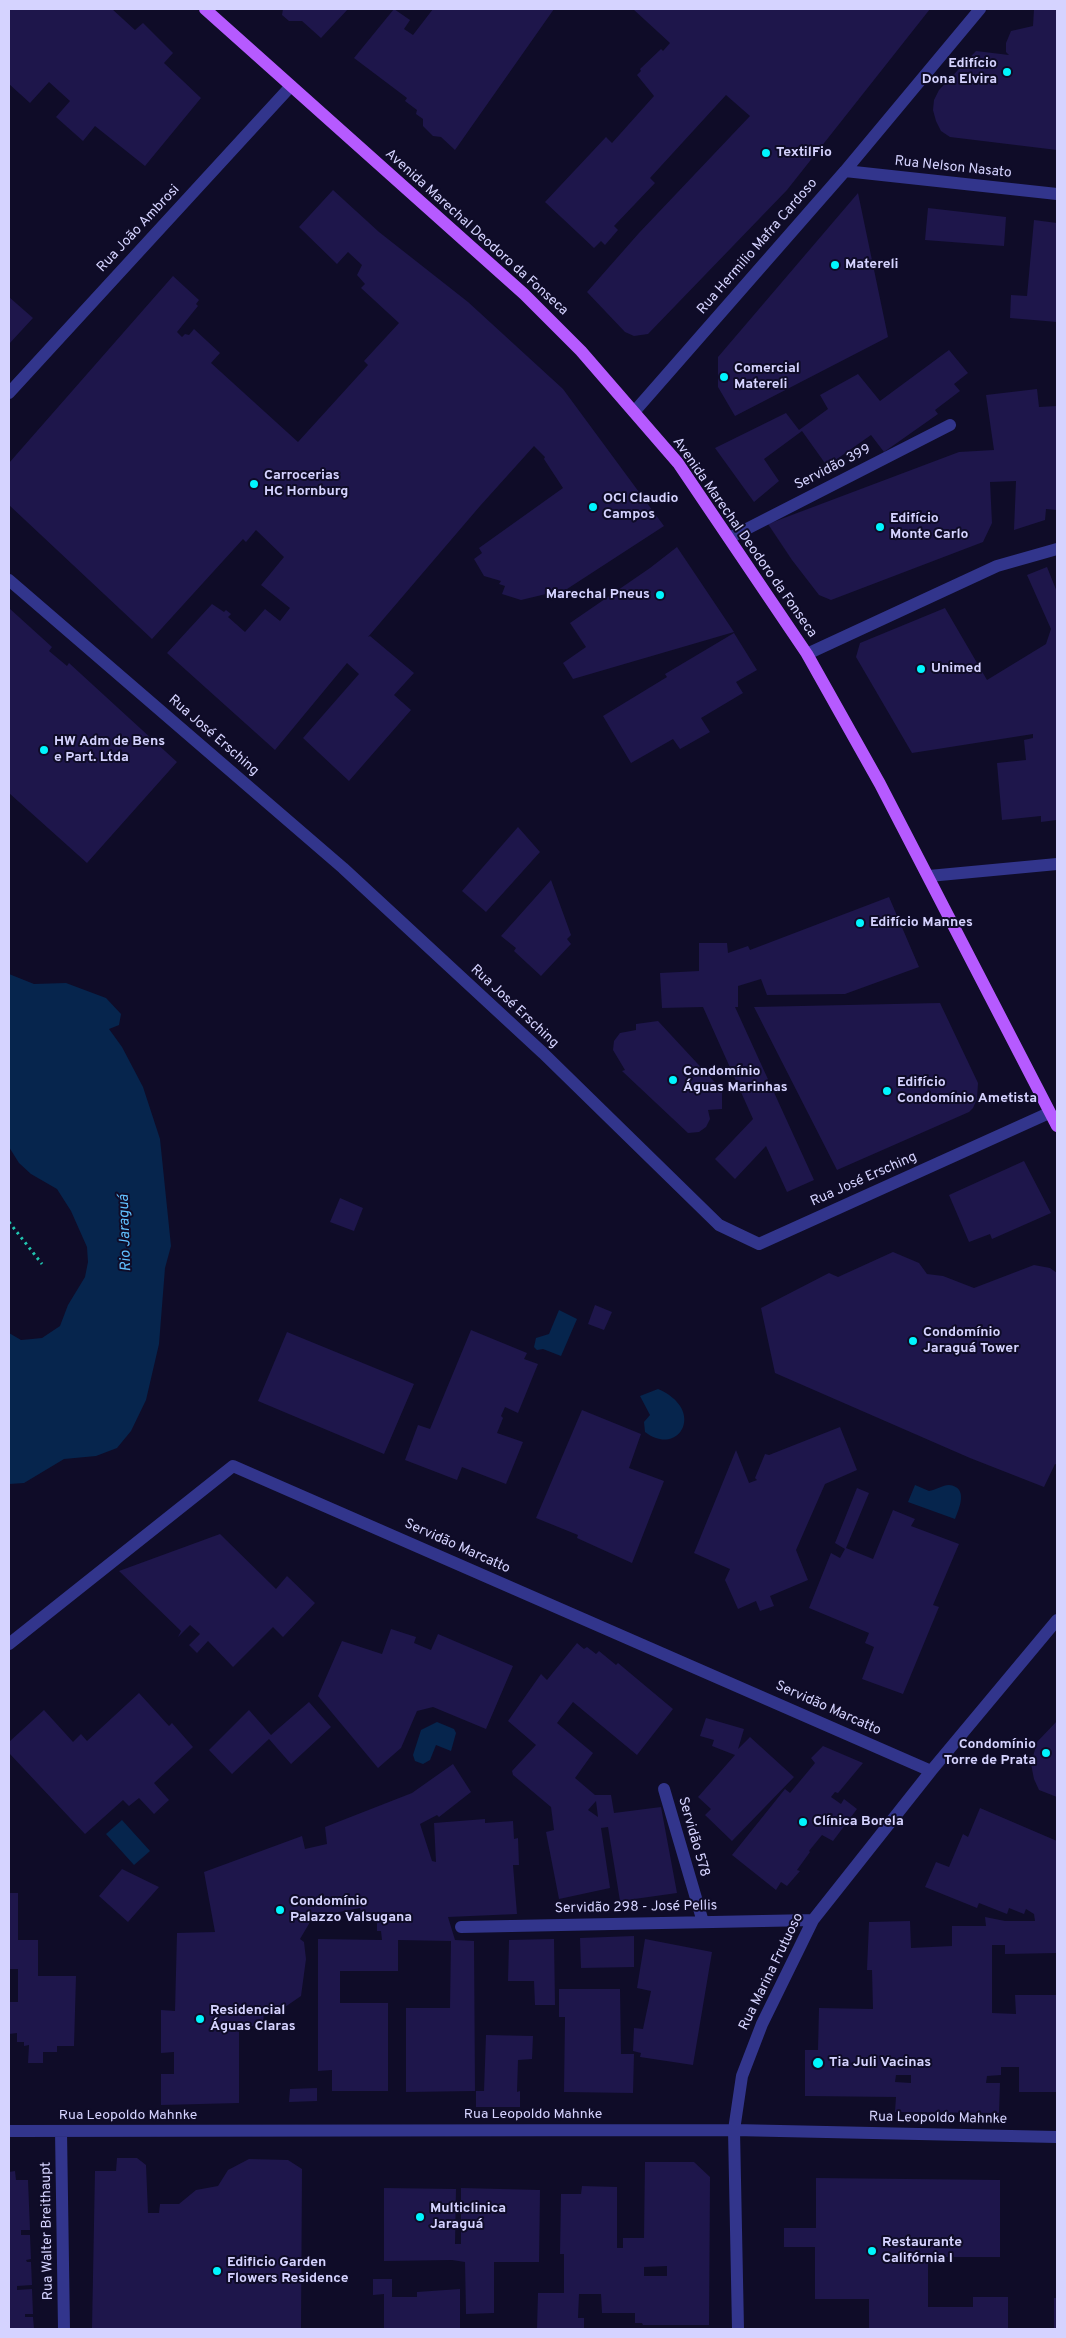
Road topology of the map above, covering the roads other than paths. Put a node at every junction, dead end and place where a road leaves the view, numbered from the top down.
1 (205, 9) edge
2 (980, 9) edge
3 (291, 86) junction
4 (846, 171) junction
5 (1057, 194) edge
6 (9, 393) edge
7 (634, 412) junction
8 (950, 425) dead end
9 (729, 538) junction
10 (1057, 549) edge
11 (9, 580) edge
12 (806, 654) junction
13 (1057, 864) edge
14 (928, 876) junction
15 (1050, 1113) junction
16 (1057, 1126) edge
17 (1057, 1620) edge
18 (9, 1644) edge
19 (931, 1771) junction
20 (664, 1789) dead end
21 (813, 1920) junction
22 (703, 1922) junction
23 (461, 1926) dead end
24 (734, 2130) junction
25 (9, 2131) edge
26 (61, 2131) junction
27 (1057, 2137) edge
28 (64, 2329) edge
29 (738, 2329) edge

1 - 3 main road, Avenida Marechal Deodoro da Fonseca
2 - 4 street, Rua Hermilio Mafra Cardoso
3 - 6 street, Rua João Ambrosi
3 - 7 main road, Avenida Marechal Deodoro da Fonseca
4 - 5 street, Rua Nelson Nasato
4 - 7 street, Rua Hermilio Mafra Cardoso
7 - 9 main road, Avenida Marechal Deodoro da Fonseca
8 - 9 street, Servidão 399
9 - 12 main road, Avenida Marechal Deodoro da Fonseca
10 - 12 street
11 - 15 street, Rua José Ersching
12 - 14 main road, Avenida Marechal Deodoro da Fonseca
13 - 14 street
14 - 15 main road, Avenida Marechal Deodoro da Fonseca
15 - 16 main road, Avenida Marechal Deodoro da Fonseca
17 - 19 street, Rua Marina Frutuoso
18 - 19 street, Servidão Marcatto
19 - 21 street, Rua Marina Frutuoso
20 - 22 street, Servidão 578
21 - 22 street, Servidão 298 - José Pellis
21 - 24 street, Rua Marina Frutuoso
22 - 23 street, Servidão 298 - José Pellis
24 - 26 street, Rua Leopoldo Mahnke
24 - 27 street, Rua Leopoldo Mahnke
24 - 29 street, Rua Marina Frutuoso
25 - 26 street, Rua Leopoldo Mahnke
26 - 28 street, Rua Walter Breithaupt

